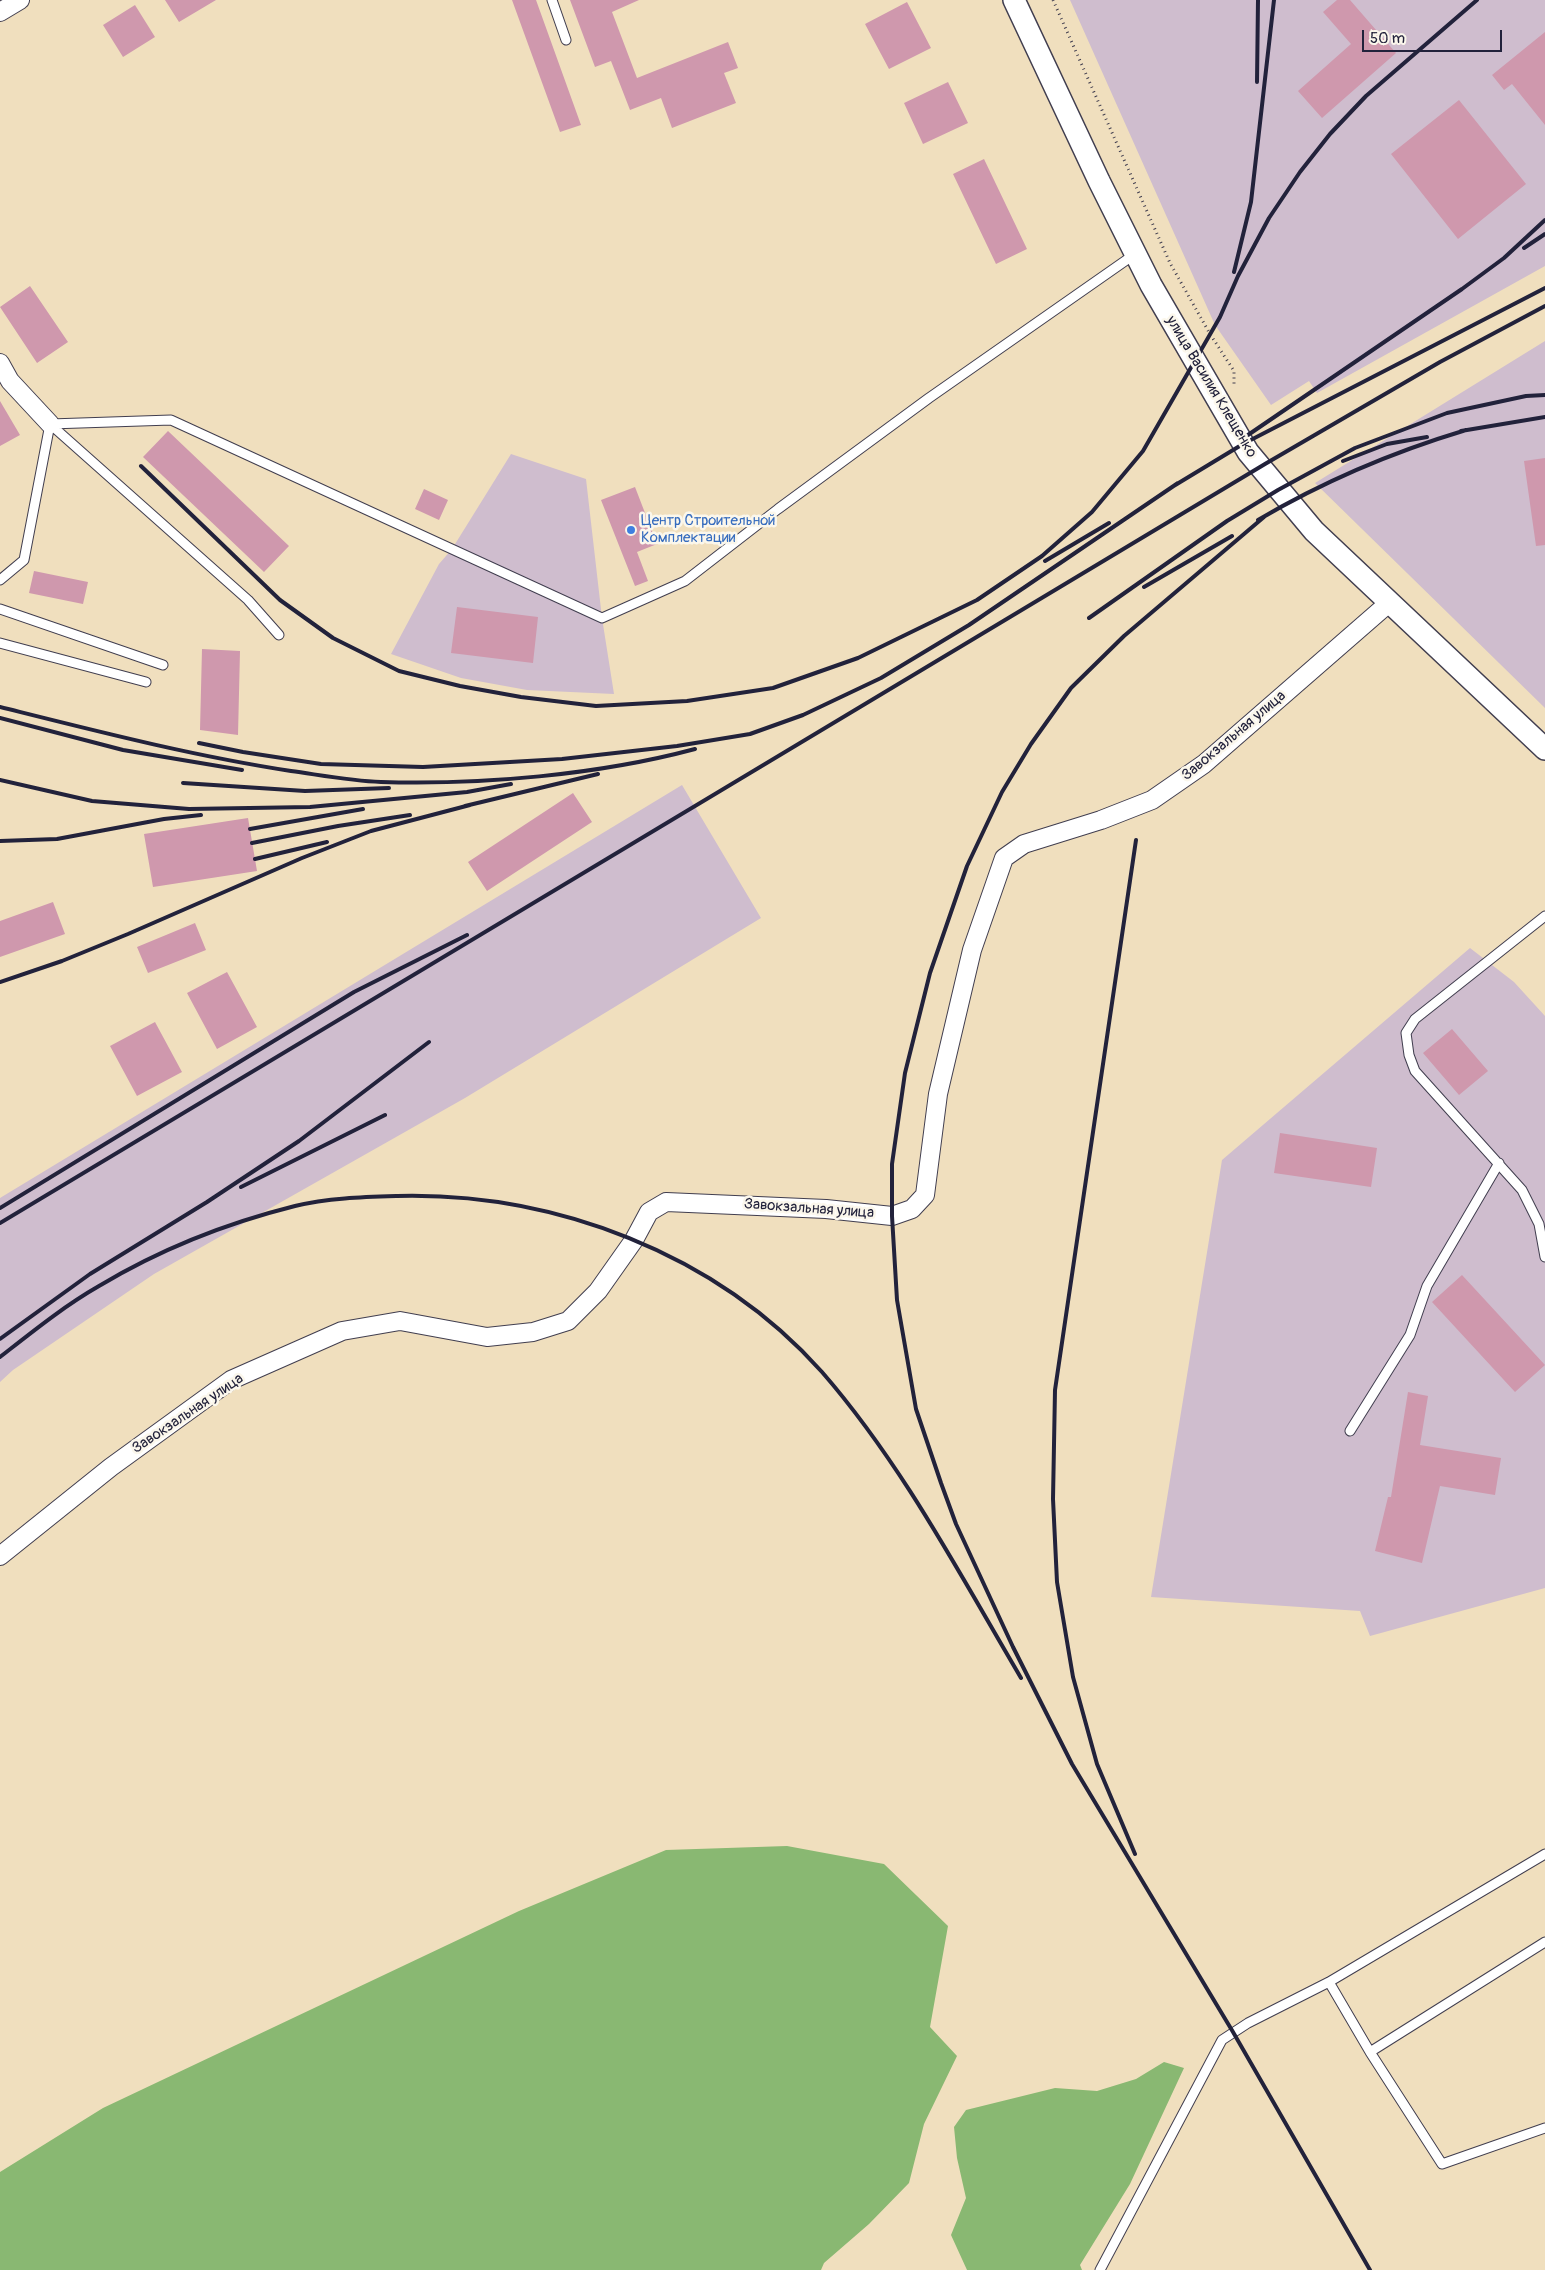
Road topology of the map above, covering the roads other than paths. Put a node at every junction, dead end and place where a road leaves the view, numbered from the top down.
1 (20, 0) edge
2 (552, 0) edge
3 (1014, 0) edge
4 (0, 12) edge
5 (566, 40) dead end
6 (1136, 254) junction
7 (0, 363) edge
8 (50, 424) junction
9 (0, 580) edge
10 (1390, 602) junction
11 (0, 609) edge
12 (279, 635) dead end
13 (0, 643) edge
14 (163, 665) dead end
15 (146, 682) dead end
16 (1545, 748) edge
17 (1545, 916) edge
18 (1499, 1163) junction
19 (1545, 1257) edge
20 (1350, 1431) dead end
21 (0, 1556) edge
22 (1545, 1854) edge
23 (1545, 1942) edge
24 (1329, 1982) junction
25 (1370, 2052) junction
26 (1545, 2128) edge
27 (1100, 2270) edge

1 - 4 street
2 - 5 lane
3 - 6 street, улица Василия Клещенко
6 - 8 lane
6 - 10 street, улица Василия Клещенко
7 - 8 street
8 - 9 lane
8 - 12 lane
10 - 16 street, улица Василия Клещенко
10 - 21 street, Завокзальная улица
11 - 14 lane
13 - 15 lane
17 - 18 lane
18 - 19 lane
18 - 20 lane
22 - 24 lane
23 - 25 lane
24 - 25 lane
24 - 27 lane
25 - 26 lane

